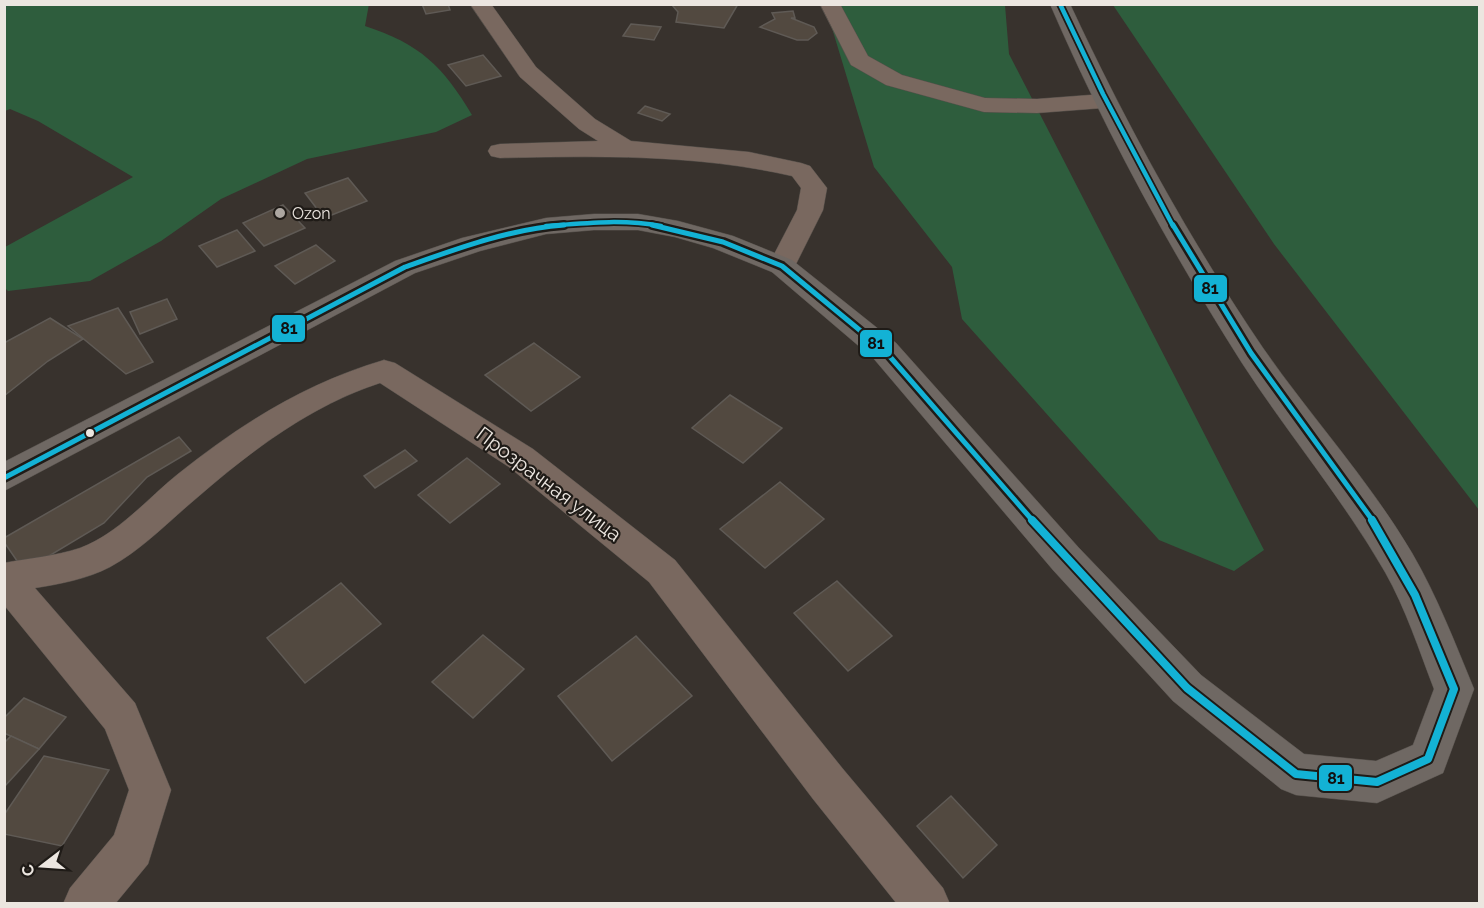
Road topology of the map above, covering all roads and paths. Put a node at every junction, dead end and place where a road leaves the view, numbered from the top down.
1 (480, 4) edge
2 (830, 4) edge
3 (1047, 4) edge
4 (1060, 4) edge
5 (1087, 66) junction
6 (1103, 101) junction
7 (625, 148) junction
8 (500, 151) dead end
9 (782, 266) junction
10 (4, 478) edge
11 (5, 578) edge
12 (86, 903) edge
13 (927, 903) edge

1 - 7 street
2 - 6 street
3 - 5 highway
4 - 5 highway
5 - 6 highway
6 - 9 highway
7 - 8 street
7 - 9 street
9 - 10 highway
11 - 12 street, Прозрачная улица
11 - 13 street, Прозрачная улица

